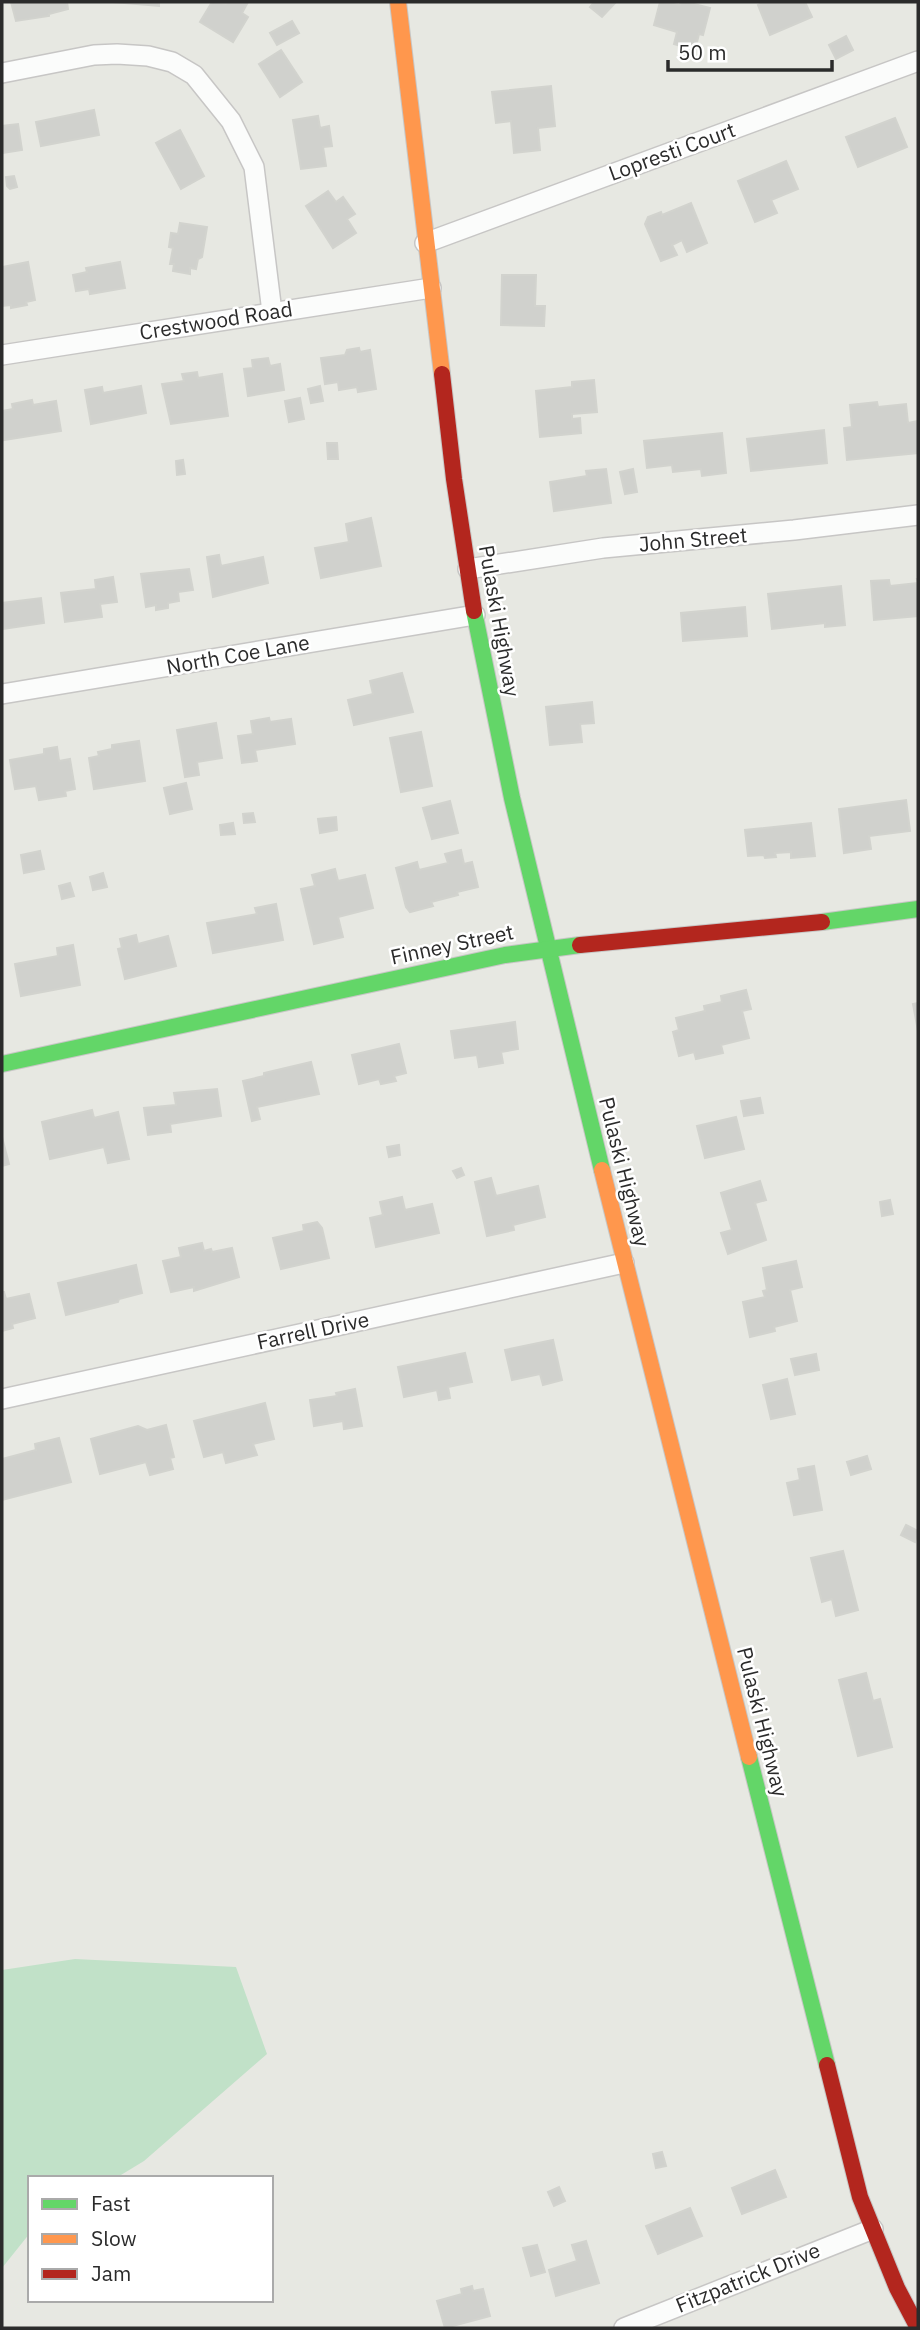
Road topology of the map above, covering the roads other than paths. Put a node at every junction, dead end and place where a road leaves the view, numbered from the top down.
1 (398, 2) edge
2 (918, 61) edge
3 (2, 73) edge
4 (425, 243) junction
5 (431, 288) junction
6 (272, 312) junction
7 (2, 355) edge
8 (918, 515) edge
9 (468, 569) junction
10 (475, 615) junction
11 (2, 694) edge
12 (918, 909) edge
13 (547, 948) junction
14 (2, 1064) edge
15 (624, 1263) junction
16 (2, 1399) edge
17 (873, 2229) junction
18 (624, 2328) edge
19 (918, 2328) edge

1 - 4 main road, Pulaski Highway
2 - 4 street, Lopresti Court
3 - 6 street
4 - 5 main road, Pulaski Highway
5 - 6 street, Crestwood Road
5 - 9 main road, Pulaski Highway
6 - 7 street, Crestwood Road
8 - 9 street, John Street
9 - 10 main road, Pulaski Highway
10 - 11 street, North Coe Lane
10 - 13 main road, Pulaski Highway
12 - 13 main road, Finney Street
13 - 14 main road, Finney Street
13 - 15 main road, Pulaski Highway
15 - 16 street, Farrell Drive
15 - 17 main road, Pulaski Highway
17 - 18 street, Fitzpatrick Drive
17 - 19 main road, Pulaski Highway

